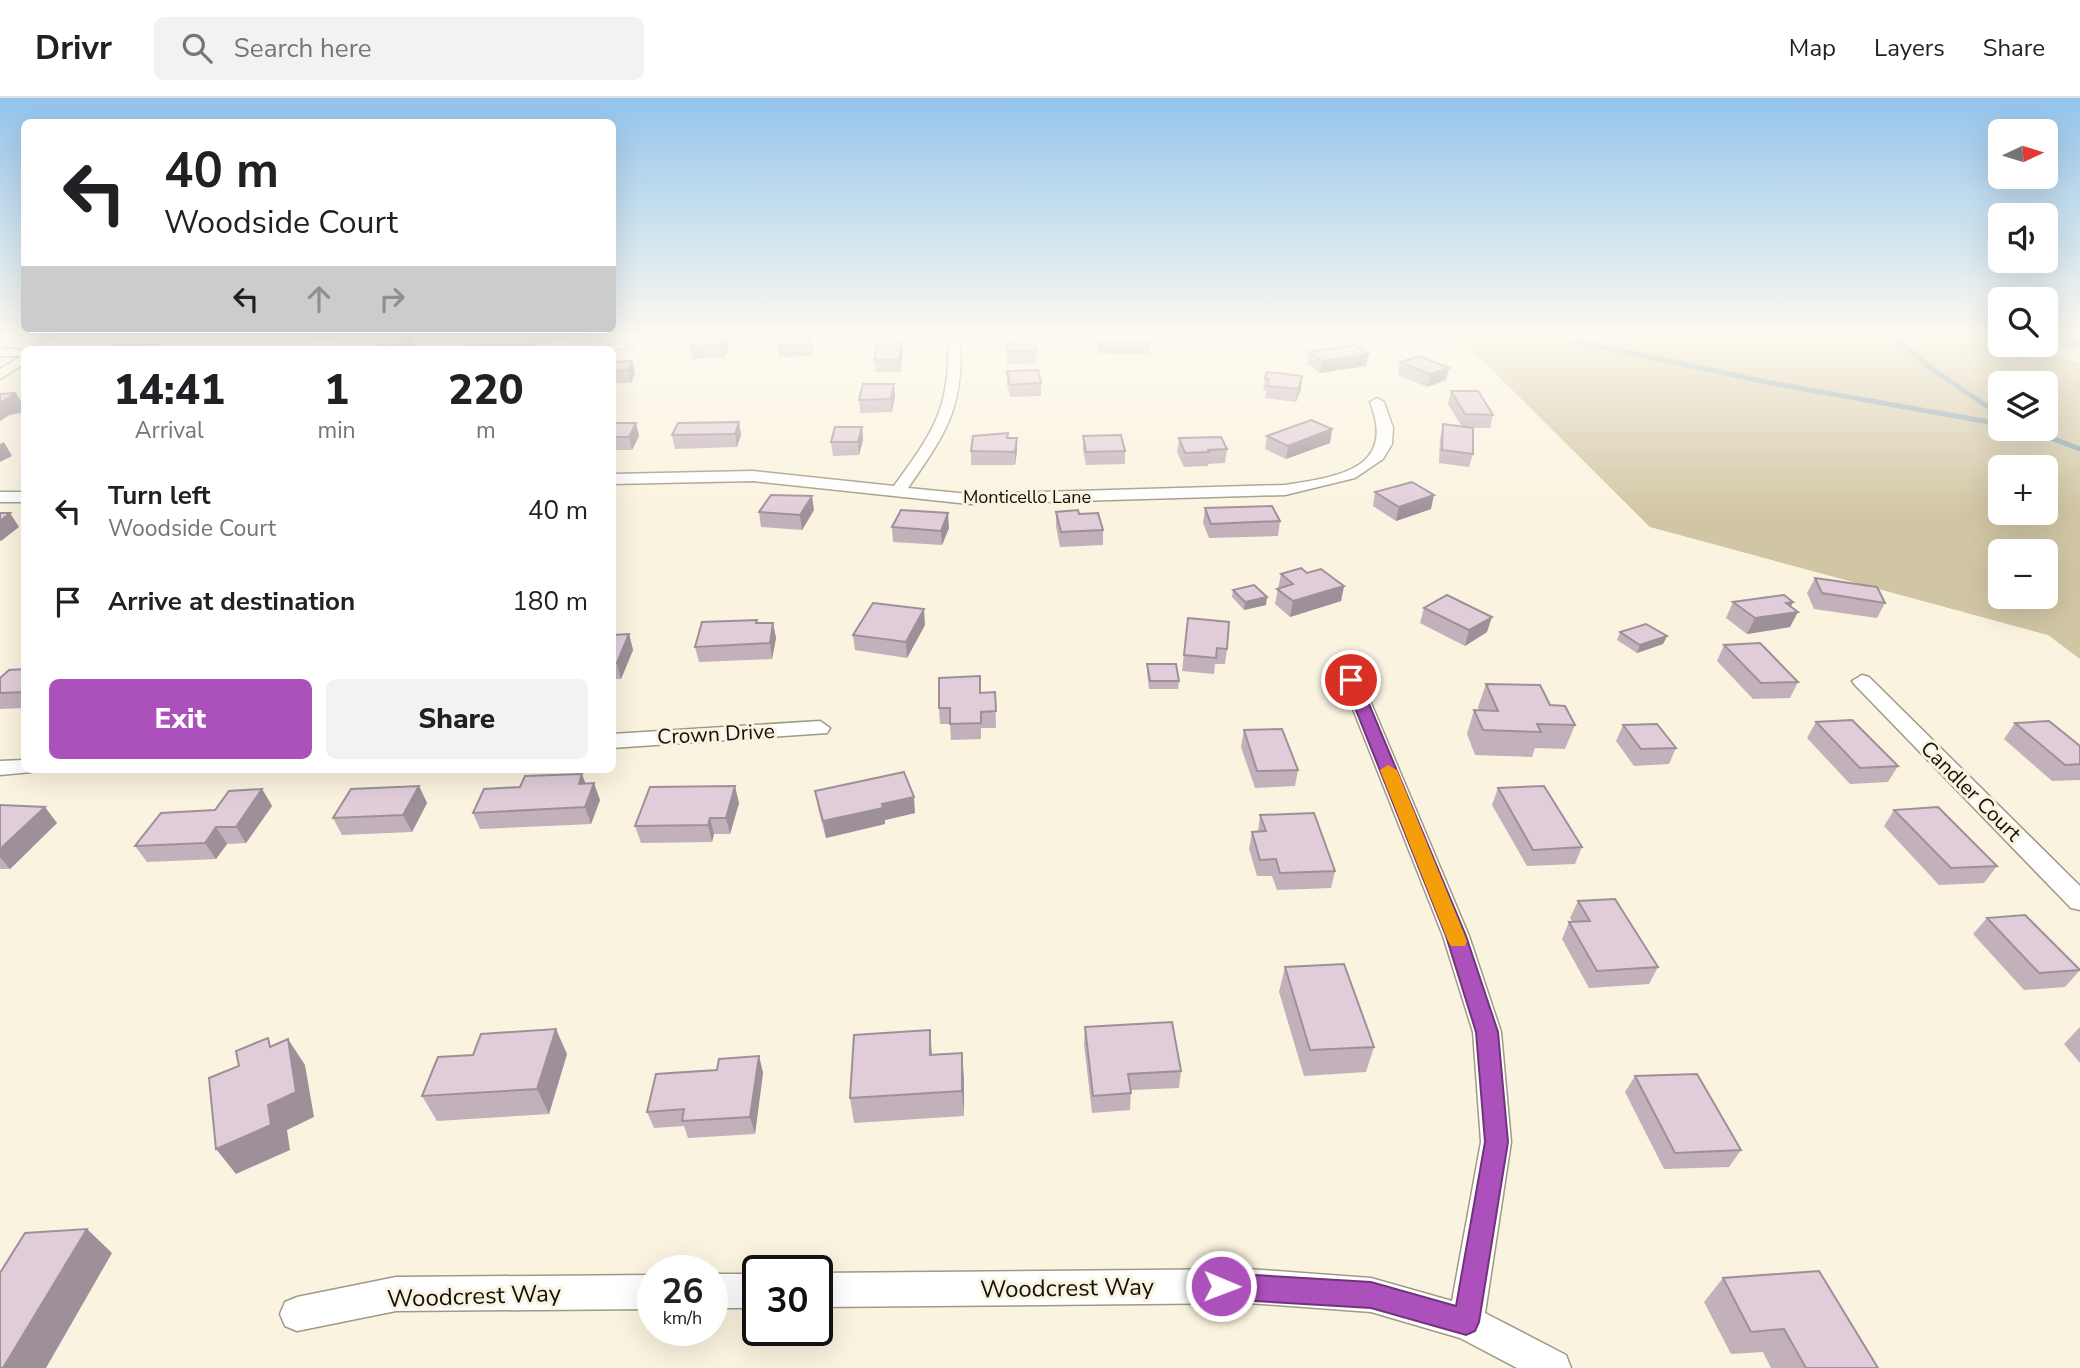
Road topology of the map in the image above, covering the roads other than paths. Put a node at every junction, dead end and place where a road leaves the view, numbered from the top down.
1 (953, 396) edge
2 (1377, 402) dead end
3 (616, 479) edge
4 (899, 490) junction
5 (21, 496) edge
6 (0, 497) edge
7 (1351, 680) dead end
8 (1863, 681) dead end
9 (820, 728) dead end
10 (616, 741) edge
11 (21, 767) edge
12 (0, 768) edge
13 (2080, 901) edge
14 (833, 1290) edge
15 (637, 1292) edge
16 (297, 1314) dead end
17 (1466, 1322) junction
18 (1553, 1368) edge

1 - 4 street
2 - 4 street, Monticello Lane
3 - 4 street, Monticello Lane
5 - 6 street
7 - 17 street
8 - 13 street, Candler Court
9 - 10 street, Crown Drive
11 - 12 street
14 - 17 street, Woodcrest Way
15 - 16 street, Woodcrest Way
17 - 18 street, Woodcrest Way

